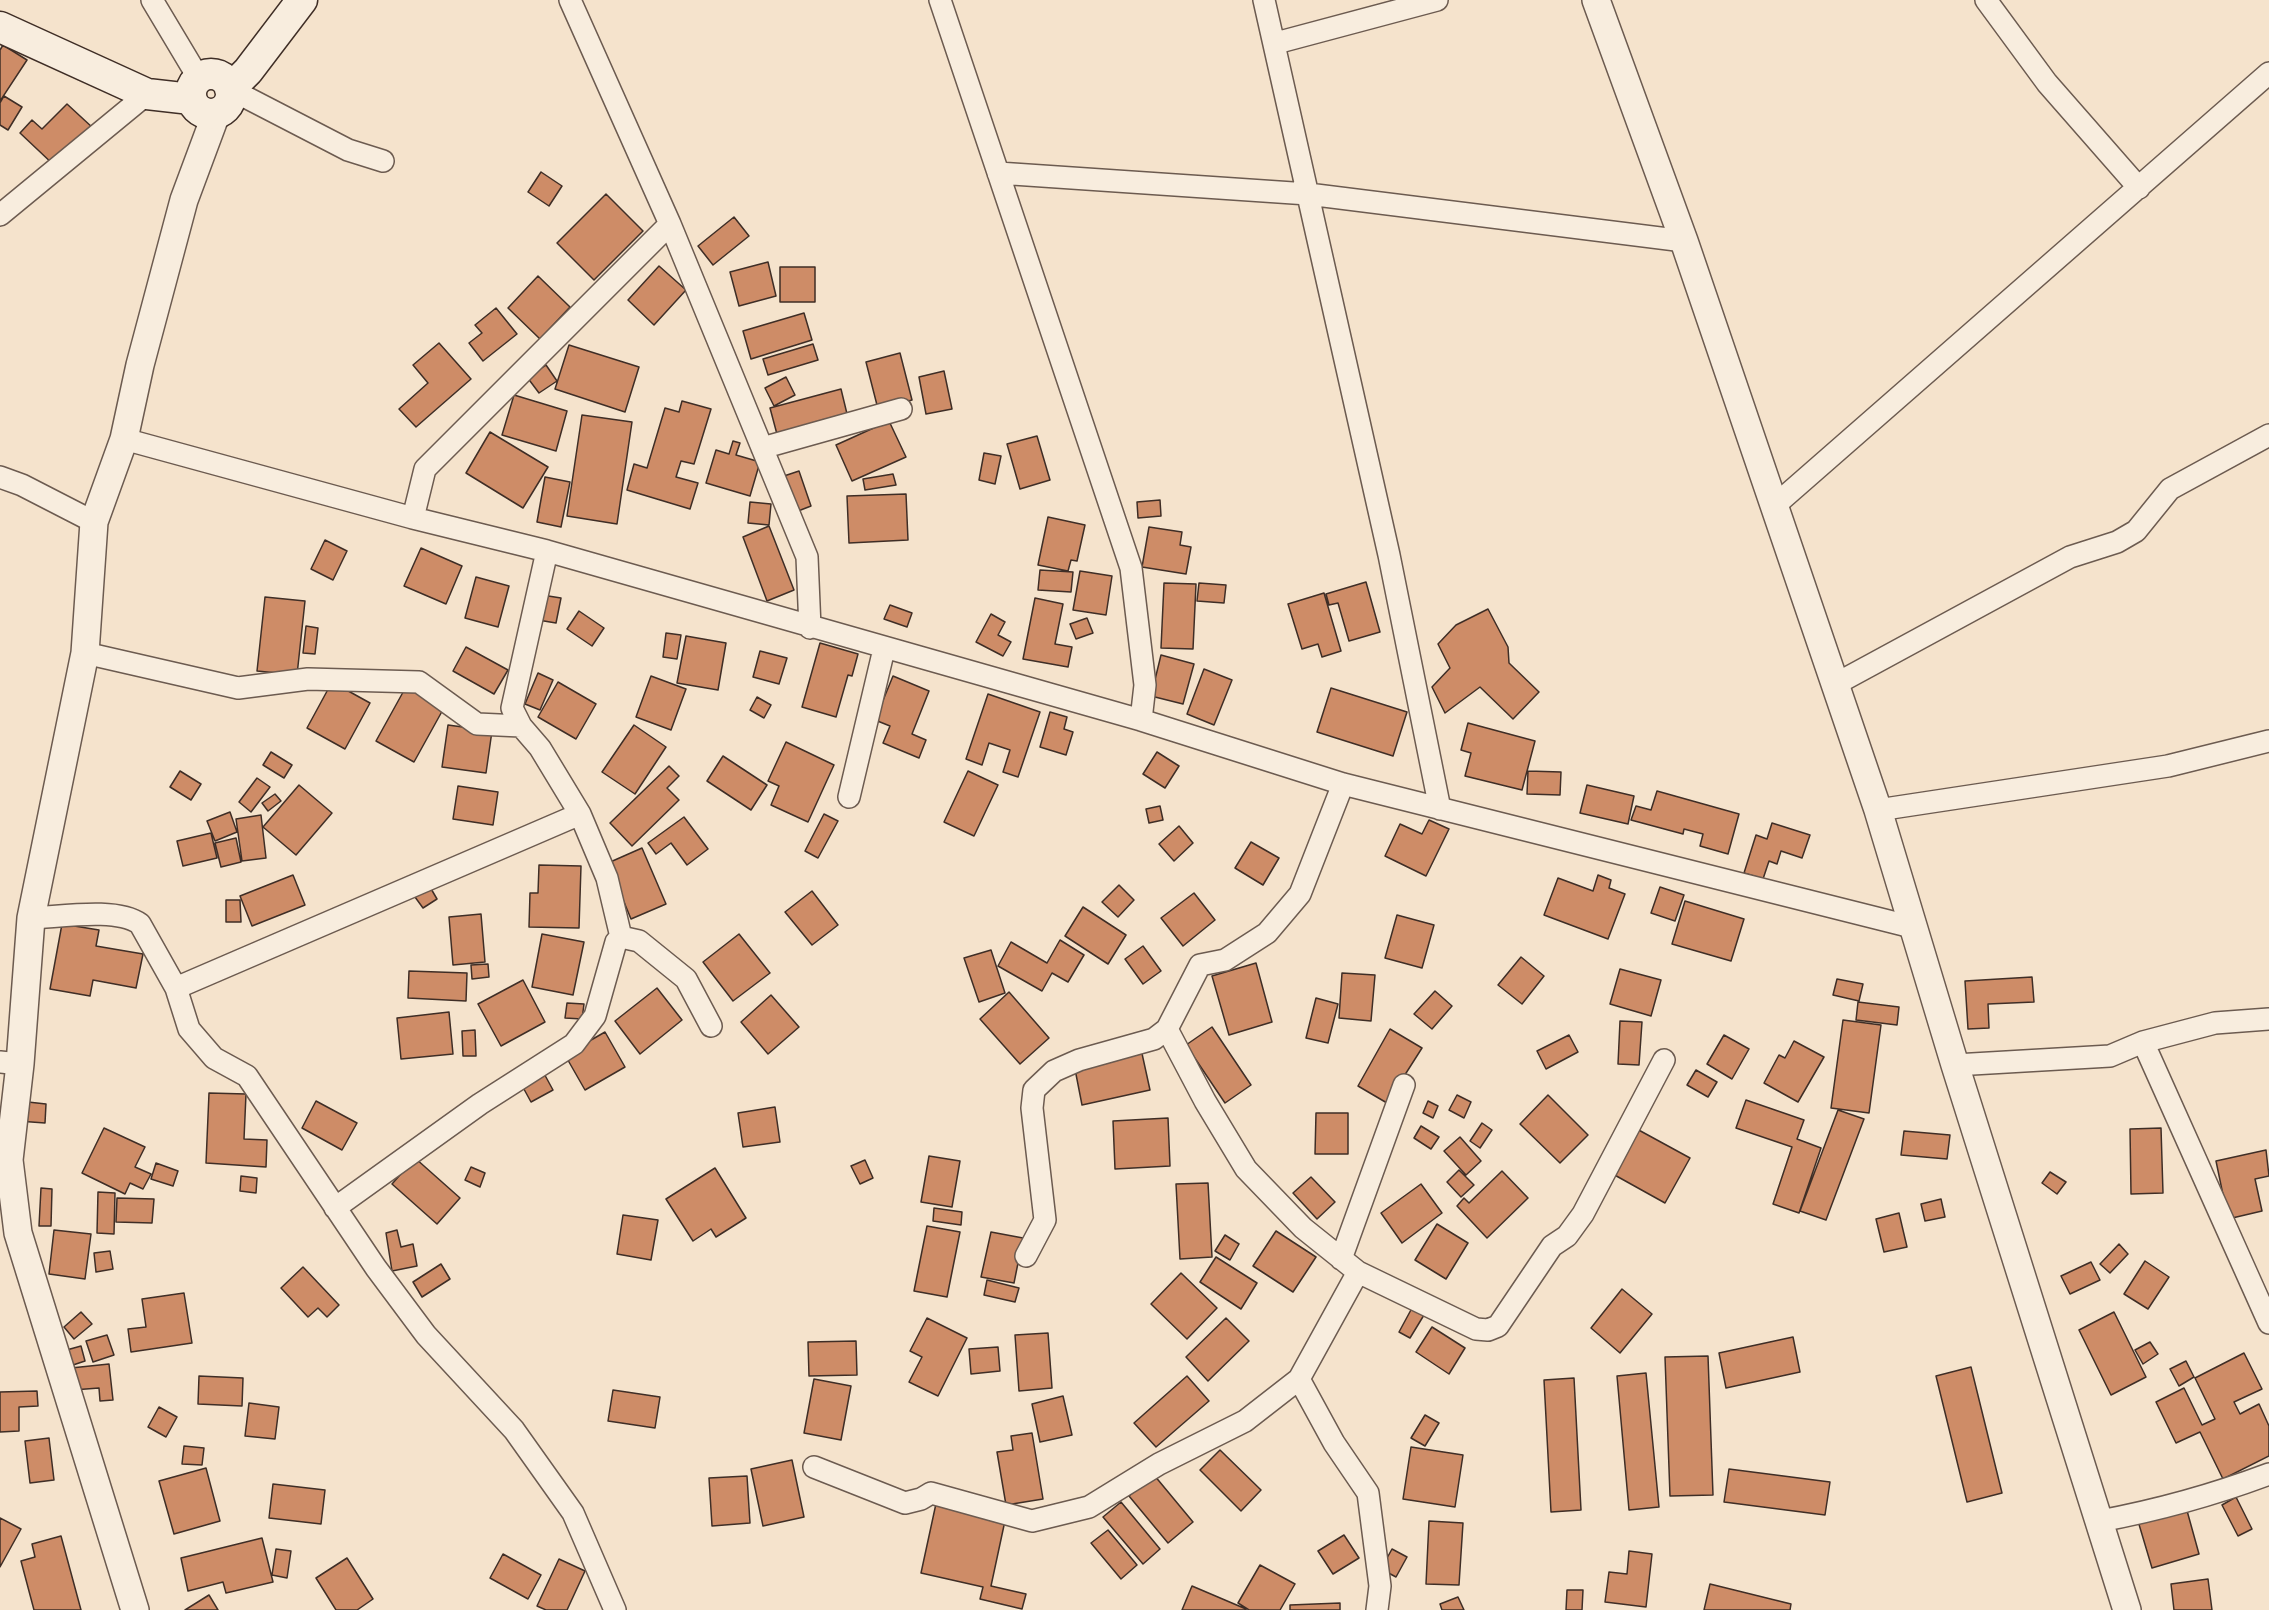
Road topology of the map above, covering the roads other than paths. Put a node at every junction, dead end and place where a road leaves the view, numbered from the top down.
1 (152, 0) edge
2 (302, 0) edge
3 (570, 0) edge
4 (940, 0) edge
5 (1264, 0) edge
6 (1437, 0) edge
7 (1596, 0) edge
8 (1986, 0) edge
9 (0, 27) edge
10 (1276, 43) junction
11 (2269, 73) edge
12 (147, 94) junction
13 (209, 95) junction
14 (383, 161) dead end
15 (998, 173) junction
16 (2139, 188) junction
17 (1308, 194) junction
18 (0, 216) edge
19 (670, 224) junction
20 (1684, 241) junction
21 (901, 410) dead end
22 (2269, 435) edge
23 (124, 439) junction
24 (762, 448) junction
25 (0, 477) edge
26 (1773, 507) junction
27 (413, 518) junction
28 (94, 522) junction
29 (548, 551) junction
30 (810, 628) junction
31 (884, 649) junction
32 (85, 652) junction
33 (1834, 685) junction
34 (1141, 720) junction
35 (521, 726) junction
36 (2269, 741) edge
37 (1343, 784) junction
38 (849, 797) dead end
39 (1440, 808) junction
40 (1878, 810) junction
41 (580, 814) junction
42 (31, 918) junction
43 (1912, 927) junction
44 (621, 937) junction
45 (176, 988) junction
46 (2269, 1019) edge
47 (711, 1026) dead end
48 (1167, 1029) junction
49 (2143, 1042) junction
50 (1664, 1060) dead end
51 (10, 1063) edge
52 (1955, 1065) junction
53 (1404, 1085) dead end
54 (9, 1160) junction
55 (0, 1200) edge
56 (335, 1208) junction
57 (1026, 1256) dead end
58 (1341, 1259) junction
59 (1358, 1272) junction
60 (2269, 1323) edge
61 (1299, 1379) junction
62 (814, 1467) dead end
63 (2269, 1474) edge
64 (2100, 1521) junction
65 (135, 1610) edge
66 (615, 1610) edge
67 (1377, 1610) edge
68 (2127, 1610) edge

1 - 13 street
2 - 13 main road
3 - 19 street
4 - 15 street
5 - 10 street
6 - 10 street
7 - 20 street
8 - 16 street
9 - 12 main road
10 - 17 street
11 - 16 street
12 - 13 main road
12 - 18 street
13 - 14 street
13 - 23 street
15 - 17 street
15 - 34 street
16 - 26 street
17 - 20 street
17 - 39 street
19 - 24 street
19 - 27 street
20 - 26 street
21 - 24 street
22 - 33 street
23 - 27 street
23 - 28 street
24 - 30 street
25 - 28 street
26 - 33 street
27 - 29 street
28 - 32 street
29 - 30 street
29 - 35 street
30 - 31 street
31 - 34 street
31 - 38 street
32 - 35 street
32 - 42 street
33 - 40 street
34 - 37 street
35 - 41 street
36 - 40 street
37 - 39 street
37 - 48 street
39 - 43 street
40 - 43 street
41 - 44 street
41 - 45 street
42 - 45 street
42 - 51 street
43 - 52 street
44 - 47 street
44 - 56 street
45 - 56 street
46 - 49 street
48 - 57 street
48 - 58 street
49 - 52 street
49 - 60 street
50 - 59 street
51 - 54 street
52 - 64 street
53 - 58 street
54 - 55 street
54 - 65 street
56 - 66 street
58 - 59 street
59 - 61 street
61 - 62 street
61 - 67 street
63 - 64 street
64 - 68 street

